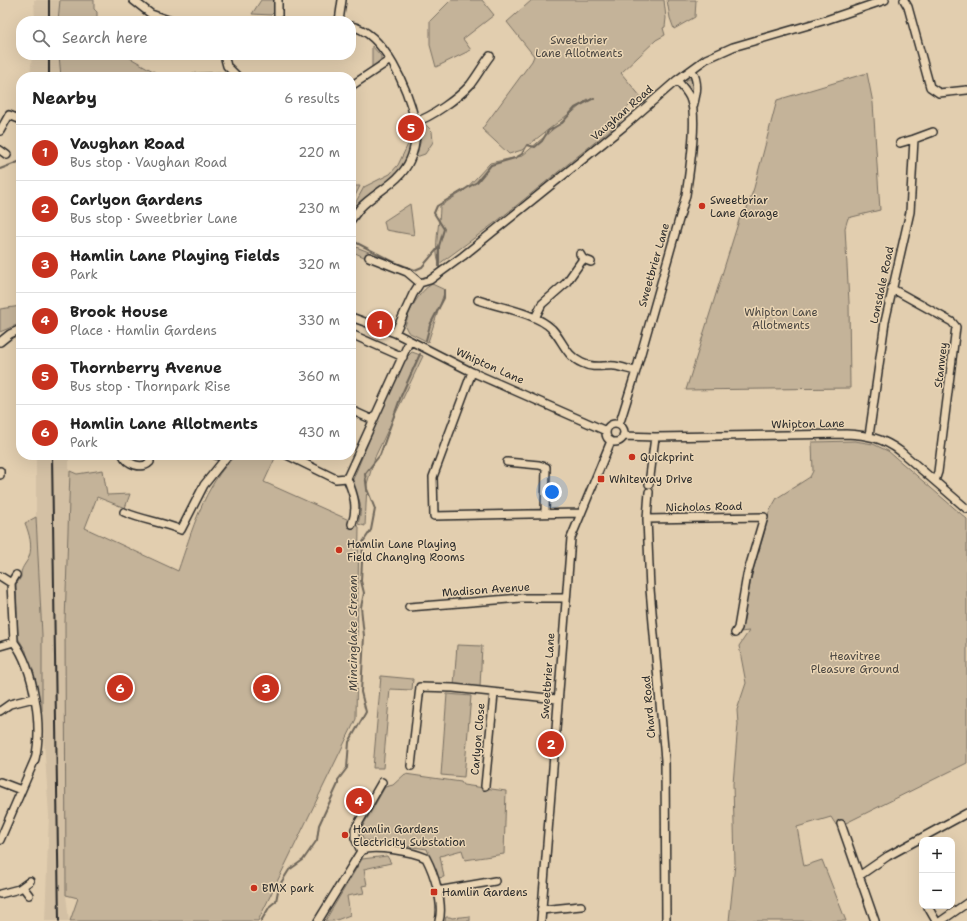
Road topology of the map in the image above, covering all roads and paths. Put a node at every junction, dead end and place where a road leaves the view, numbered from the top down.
1 (133, 0) edge
2 (278, 0) edge
3 (342, 0) edge
4 (885, 0) edge
5 (904, 0) edge
6 (157, 16) edge
7 (278, 16) edge
8 (340, 16) edge
9 (356, 28) edge
10 (490, 56) dead end
11 (225, 60) edge
12 (390, 60) junction
13 (692, 70) junction
14 (234, 72) edge
15 (677, 80) junction
16 (356, 83) edge
17 (967, 90) edge
18 (693, 107) junction
19 (16, 118) edge
20 (415, 122) junction
21 (0, 131) edge
22 (933, 132) dead end
23 (914, 139) junction
24 (900, 143) dead end
25 (0, 150) edge
26 (6, 155) dead end
27 (356, 213) edge
28 (369, 258) dead end
29 (591, 262) dead end
30 (420, 283) junction
31 (891, 288) junction
32 (478, 300) dead end
33 (535, 318) junction
34 (356, 319) edge
35 (16, 331) edge
36 (395, 334) junction
37 (356, 336) edge
38 (0, 342) edge
39 (410, 342) junction
40 (403, 357) junction
41 (636, 371) junction
42 (472, 372) junction
43 (356, 412) edge
44 (373, 420) junction
45 (618, 424) junction
46 (606, 431) junction
47 (623, 436) junction
48 (869, 436) junction
49 (655, 437) junction
50 (611, 441) junction
51 (356, 458) edge
52 (125, 460) edge
53 (150, 460) edge
54 (224, 460) edge
55 (297, 460) edge
56 (355, 460) edge
57 (507, 462) dead end
58 (0, 471) edge
59 (0, 475) edge
60 (347, 478) junction
61 (935, 481) junction
62 (649, 484) dead end
63 (649, 492) dead end
64 (967, 509) edge
65 (124, 512) dead end
66 (546, 513) junction
67 (582, 513) junction
68 (647, 519) junction
69 (352, 524) dead end
70 (16, 575) dead end
71 (0, 576) edge
72 (11, 583) junction
73 (565, 598) junction
74 (409, 607) dead end
75 (735, 633) dead end
76 (14, 642) junction
77 (0, 646) edge
78 (494, 694) junction
79 (34, 698) junction
80 (557, 699) junction
81 (0, 711) edge
82 (411, 766) dead end
83 (0, 782) edge
84 (382, 782) dead end
85 (485, 786) dead end
86 (21, 790) junction
87 (967, 813) edge
88 (841, 824) dead end
89 (0, 840) edge
90 (361, 851) junction
91 (859, 876) junction
92 (30, 881) dead end
93 (495, 881) dead end
94 (23, 887) junction
95 (437, 891) junction
96 (0, 894) edge
97 (30, 895) dead end
98 (967, 904) edge
99 (581, 906) dead end
100 (929, 909) edge
101 (541, 910) junction
102 (318, 921) edge
103 (439, 921) edge
104 (540, 921) edge
105 (666, 921) edge
106 (875, 921) edge
107 (936, 921) edge
108 (941, 921) edge

1 - 6 street
2 - 7 street
3 - 8 street
4 - 13 street
5 - 17 street
9 - 12 street
10 - 20 street
11 - 14 street
12 - 16 street
12 - 20 street
13 - 15 street, Vaughan Road
13 - 18 street, Sweetbrier Lane
15 - 18 street, Sweetbrier Lane
15 - 30 street, Vaughan Road
18 - 41 street, Sweetbrier Lane
19 - 21 street
20 - 27 street
22 - 23 street
23 - 24 street
23 - 31 street, Lonsdale Road
25 - 26 street
28 - 30 street
29 - 33 street
30 - 36 street
31 - 48 street, Lonsdale Road
31 - 61 street, Stanwey
32 - 33 street
33 - 41 street
34 - 36 street
35 - 38 street
36 - 39 street
37 - 40 street
39 - 40 street
39 - 42 street, Whipton Lane
40 - 44 street
41 - 45 street, Sweetbrier Lane
42 - 46 street, Whipton Lane
42 - 66 street
43 - 44 street
44 - 51 street
45 - 46 street
45 - 47 street
46 - 50 street
47 - 49 street, Whipton Lane
47 - 50 street
48 - 49 street, Whipton Lane
48 - 61 street, Whipton Lane
49 - 62 street
50 - 67 street, Sweetbrier Lane
52 - 53 street
54 - 65 street
55 - 60 street
56 - 60 street
57 - 66 street
58 - 59 street
60 - 69 street
61 - 64 street, Whipton Lane
63 - 68 street, Chard Road
66 - 67 street
67 - 73 street, Sweetbrier Lane
68 - 75 street, Nicholas Road
68 - 105 street, Chard Road
70 - 72 street
71 - 72 street
72 - 76 street
73 - 74 street, Madison Avenue
73 - 80 street, Sweetbrier Lane
76 - 77 street
76 - 79 street
78 - 80 street
78 - 82 street
78 - 85 street, Carlyon Close
79 - 81 street
79 - 86 street
80 - 101 street, Sweetbrier Lane
83 - 86 street
84 - 90 street
86 - 89 street
87 - 91 street
88 - 91 street
90 - 95 street
90 - 102 street
91 - 106 street
92 - 94 street
93 - 95 street
94 - 96 street
94 - 97 street
95 - 103 street
98 - 108 street
99 - 101 street
100 - 107 street
101 - 104 street, Sweetbrier Lane

